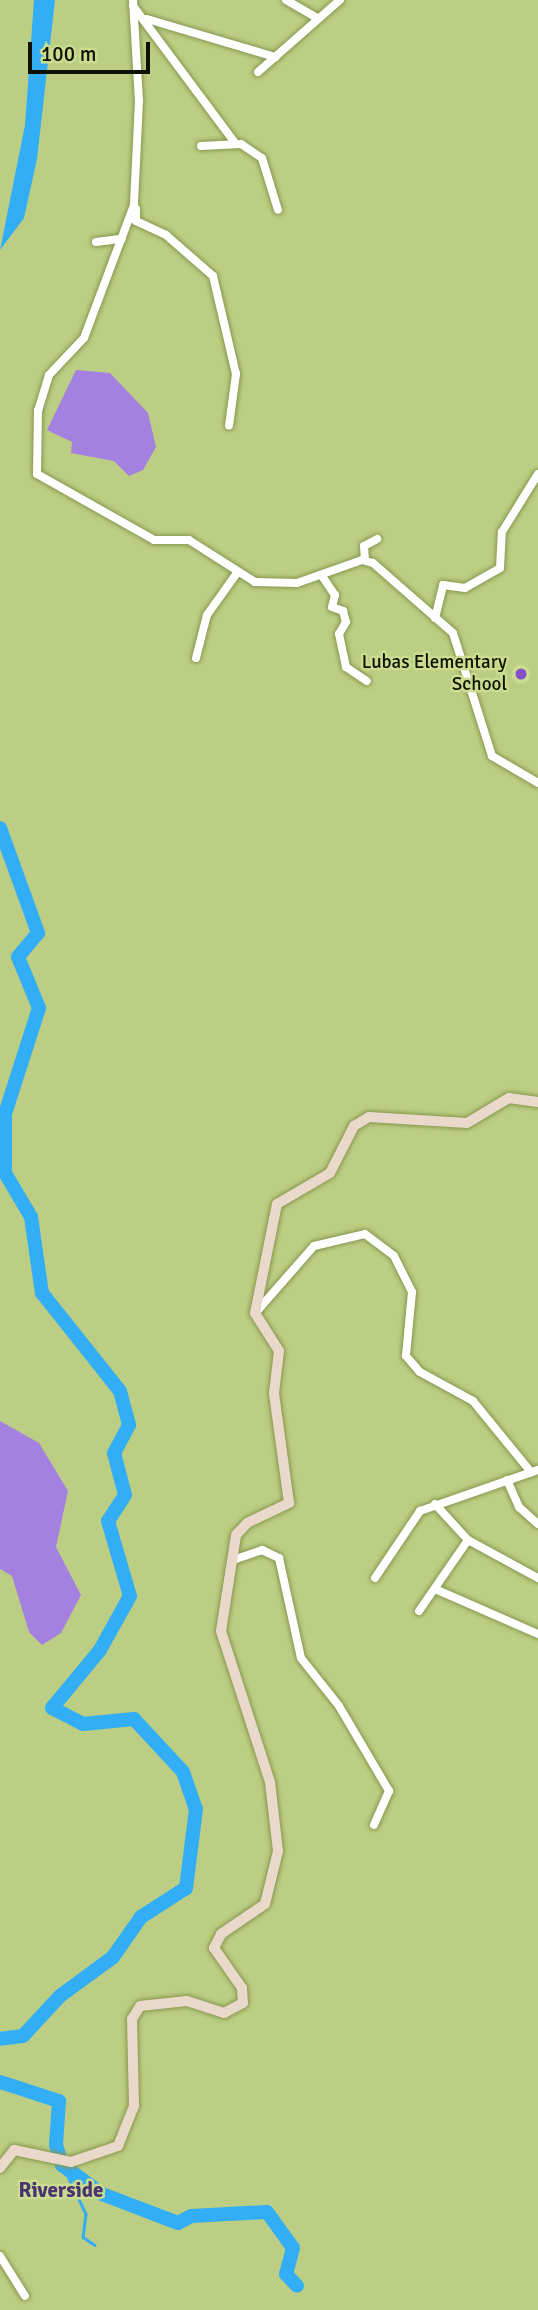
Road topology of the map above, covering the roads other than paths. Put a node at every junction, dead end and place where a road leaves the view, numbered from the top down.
1 (286, 0) edge
2 (340, 0) edge
3 (133, 3) edge
4 (317, 18) junction
5 (146, 19) junction
6 (275, 57) junction
7 (258, 72) dead end
8 (235, 143) junction
9 (201, 146) dead end
10 (134, 205) junction
11 (278, 210) dead end
12 (122, 239) junction
13 (96, 242) dead end
14 (229, 426) dead end
15 (538, 474) edge
16 (377, 539) dead end
17 (365, 560) junction
18 (237, 573) junction
19 (322, 576) junction
20 (435, 618) junction
21 (196, 658) dead end
22 (367, 681) dead end
23 (538, 783) edge
24 (538, 1102) edge
25 (255, 1314) junction
26 (534, 1471) edge
27 (507, 1480) junction
28 (435, 1504) junction
29 (538, 1524) edge
30 (468, 1540) junction
31 (233, 1560) junction
32 (375, 1578) dead end
33 (538, 1578) edge
34 (435, 1589) junction
35 (419, 1611) dead end
36 (538, 1634) edge
37 (374, 1825) dead end
38 (0, 2168) edge
39 (0, 2256) edge
40 (25, 2296) dead end

1 - 4 street
2 - 4 street
3 - 5 street
3 - 10 street
4 - 6 street
5 - 6 street
5 - 8 street
6 - 7 street
8 - 9 street
8 - 11 street
10 - 12 street
10 - 14 street
12 - 13 street
12 - 18 street
15 - 20 street
16 - 17 street
17 - 19 street
17 - 20 street
18 - 19 street
18 - 21 street
19 - 22 street
20 - 23 street
24 - 25 main road
25 - 26 street
25 - 31 main road
26 - 27 street
27 - 28 street
27 - 29 street
28 - 30 street
28 - 32 street
30 - 33 street
30 - 34 street
31 - 37 street
31 - 38 main road
34 - 35 street
34 - 36 street
39 - 40 street

